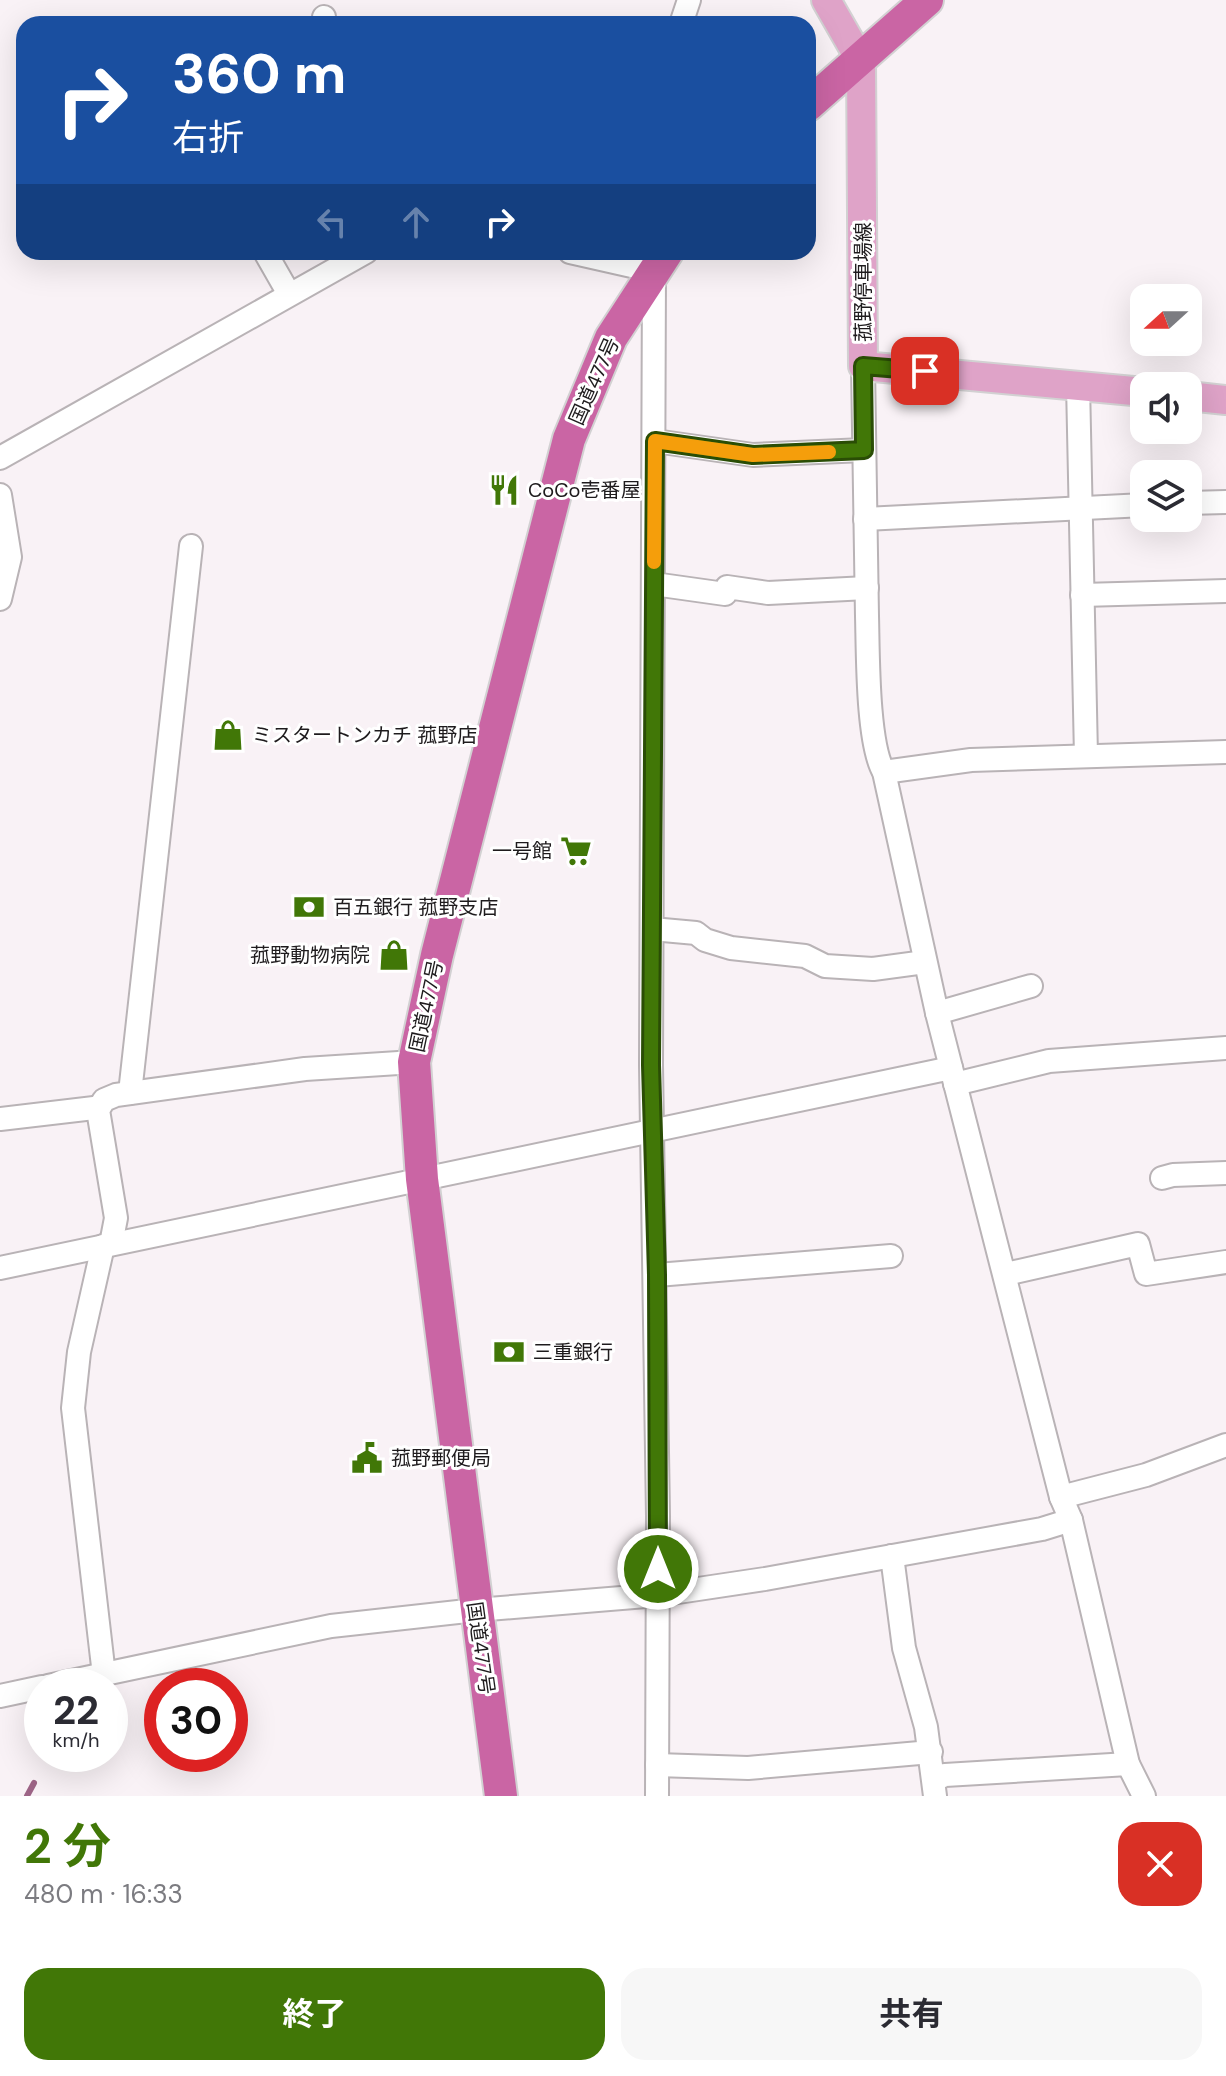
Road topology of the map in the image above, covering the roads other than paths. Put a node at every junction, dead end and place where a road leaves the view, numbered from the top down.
1 (826, 0) edge
2 (927, 0) edge
3 (861, 61) junction
4 (816, 98) edge
5 (270, 260) edge
6 (351, 260) edge
7 (658, 260) edge
8 (659, 260) edge
9 (289, 294) junction
10 (863, 366) junction
11 (1078, 384) junction
12 (1130, 390) edge
13 (1202, 397) edge
14 (1226, 400) edge
15 (655, 441) junction
16 (864, 450) junction
17 (0, 458) edge
18 (0, 495) edge
19 (1226, 502) edge
20 (1202, 503) edge
21 (1130, 505) edge
22 (1079, 507) junction
23 (865, 519) junction
24 (191, 546) dead end
25 (654, 584) junction
26 (867, 588) junction
27 (1226, 591) edge
28 (1082, 595) junction
29 (0, 599) edge
30 (1226, 752) edge
31 (1086, 756) junction
32 (884, 772) junction
33 (652, 929) junction
34 (925, 962) junction
35 (1031, 986) dead end
36 (937, 1013) junction
37 (1226, 1048) edge
38 (414, 1062) junction
39 (953, 1076) junction
40 (130, 1093) junction
41 (98, 1110) junction
42 (0, 1119) edge
43 (654, 1129) junction
44 (1226, 1173) edge
45 (1162, 1178) dead end
46 (422, 1179) junction
47 (107, 1245) junction
48 (891, 1256) dead end
49 (1226, 1262) edge
50 (0, 1268) edge
51 (1006, 1274) junction
52 (657, 1275) junction
53 (1226, 1445) edge
54 (1061, 1497) junction
55 (1071, 1520) junction
56 (892, 1556) junction
57 (658, 1595) junction
58 (476, 1610) junction
59 (103, 1668) edge
60 (128, 1670) edge
61 (24, 1691) edge
62 (0, 1696) edge
63 (931, 1752) junction
64 (1128, 1764) junction
65 (657, 1765) junction
66 (934, 1788) edge
67 (501, 1796) edge
68 (657, 1796) edge
69 (1144, 1796) edge

1 - 3 main road
2 - 3 highway
3 - 4 highway
3 - 10 main road, 菰野停車場線
5 - 9 street
6 - 9 street
7 - 38 highway, 国道477号
8 - 15 street
9 - 17 street
10 - 11 main road, 菰野停車場線
10 - 16 street
11 - 12 main road, 菰野停車場線
11 - 22 street
13 - 14 main road
15 - 16 street
15 - 25 street
16 - 23 street
18 - 29 street
19 - 20 street
21 - 22 street
22 - 23 street
22 - 28 street
23 - 26 street
24 - 40 street
25 - 26 street
25 - 33 street
26 - 32 street
27 - 28 street
28 - 31 street
30 - 31 street
31 - 32 street
32 - 34 street
33 - 34 street
33 - 43 street
34 - 36 street
35 - 36 street
36 - 39 street
37 - 39 street
38 - 40 street
38 - 46 highway, 国道477号
39 - 43 street
39 - 51 street
40 - 41 street
41 - 42 street
41 - 47 street
43 - 46 street
43 - 52 street
44 - 45 street
46 - 47 street
46 - 58 highway, 国道477号
47 - 50 street
47 - 59 street
48 - 52 street
49 - 51 street
51 - 54 street
52 - 57 street
53 - 54 street
54 - 55 street
55 - 56 street
55 - 64 street
56 - 57 street
56 - 63 street
57 - 58 street
57 - 65 street
58 - 60 street
58 - 67 highway, 国道477号
61 - 62 street
63 - 65 street
63 - 66 street
64 - 66 street
64 - 69 street
65 - 68 street

